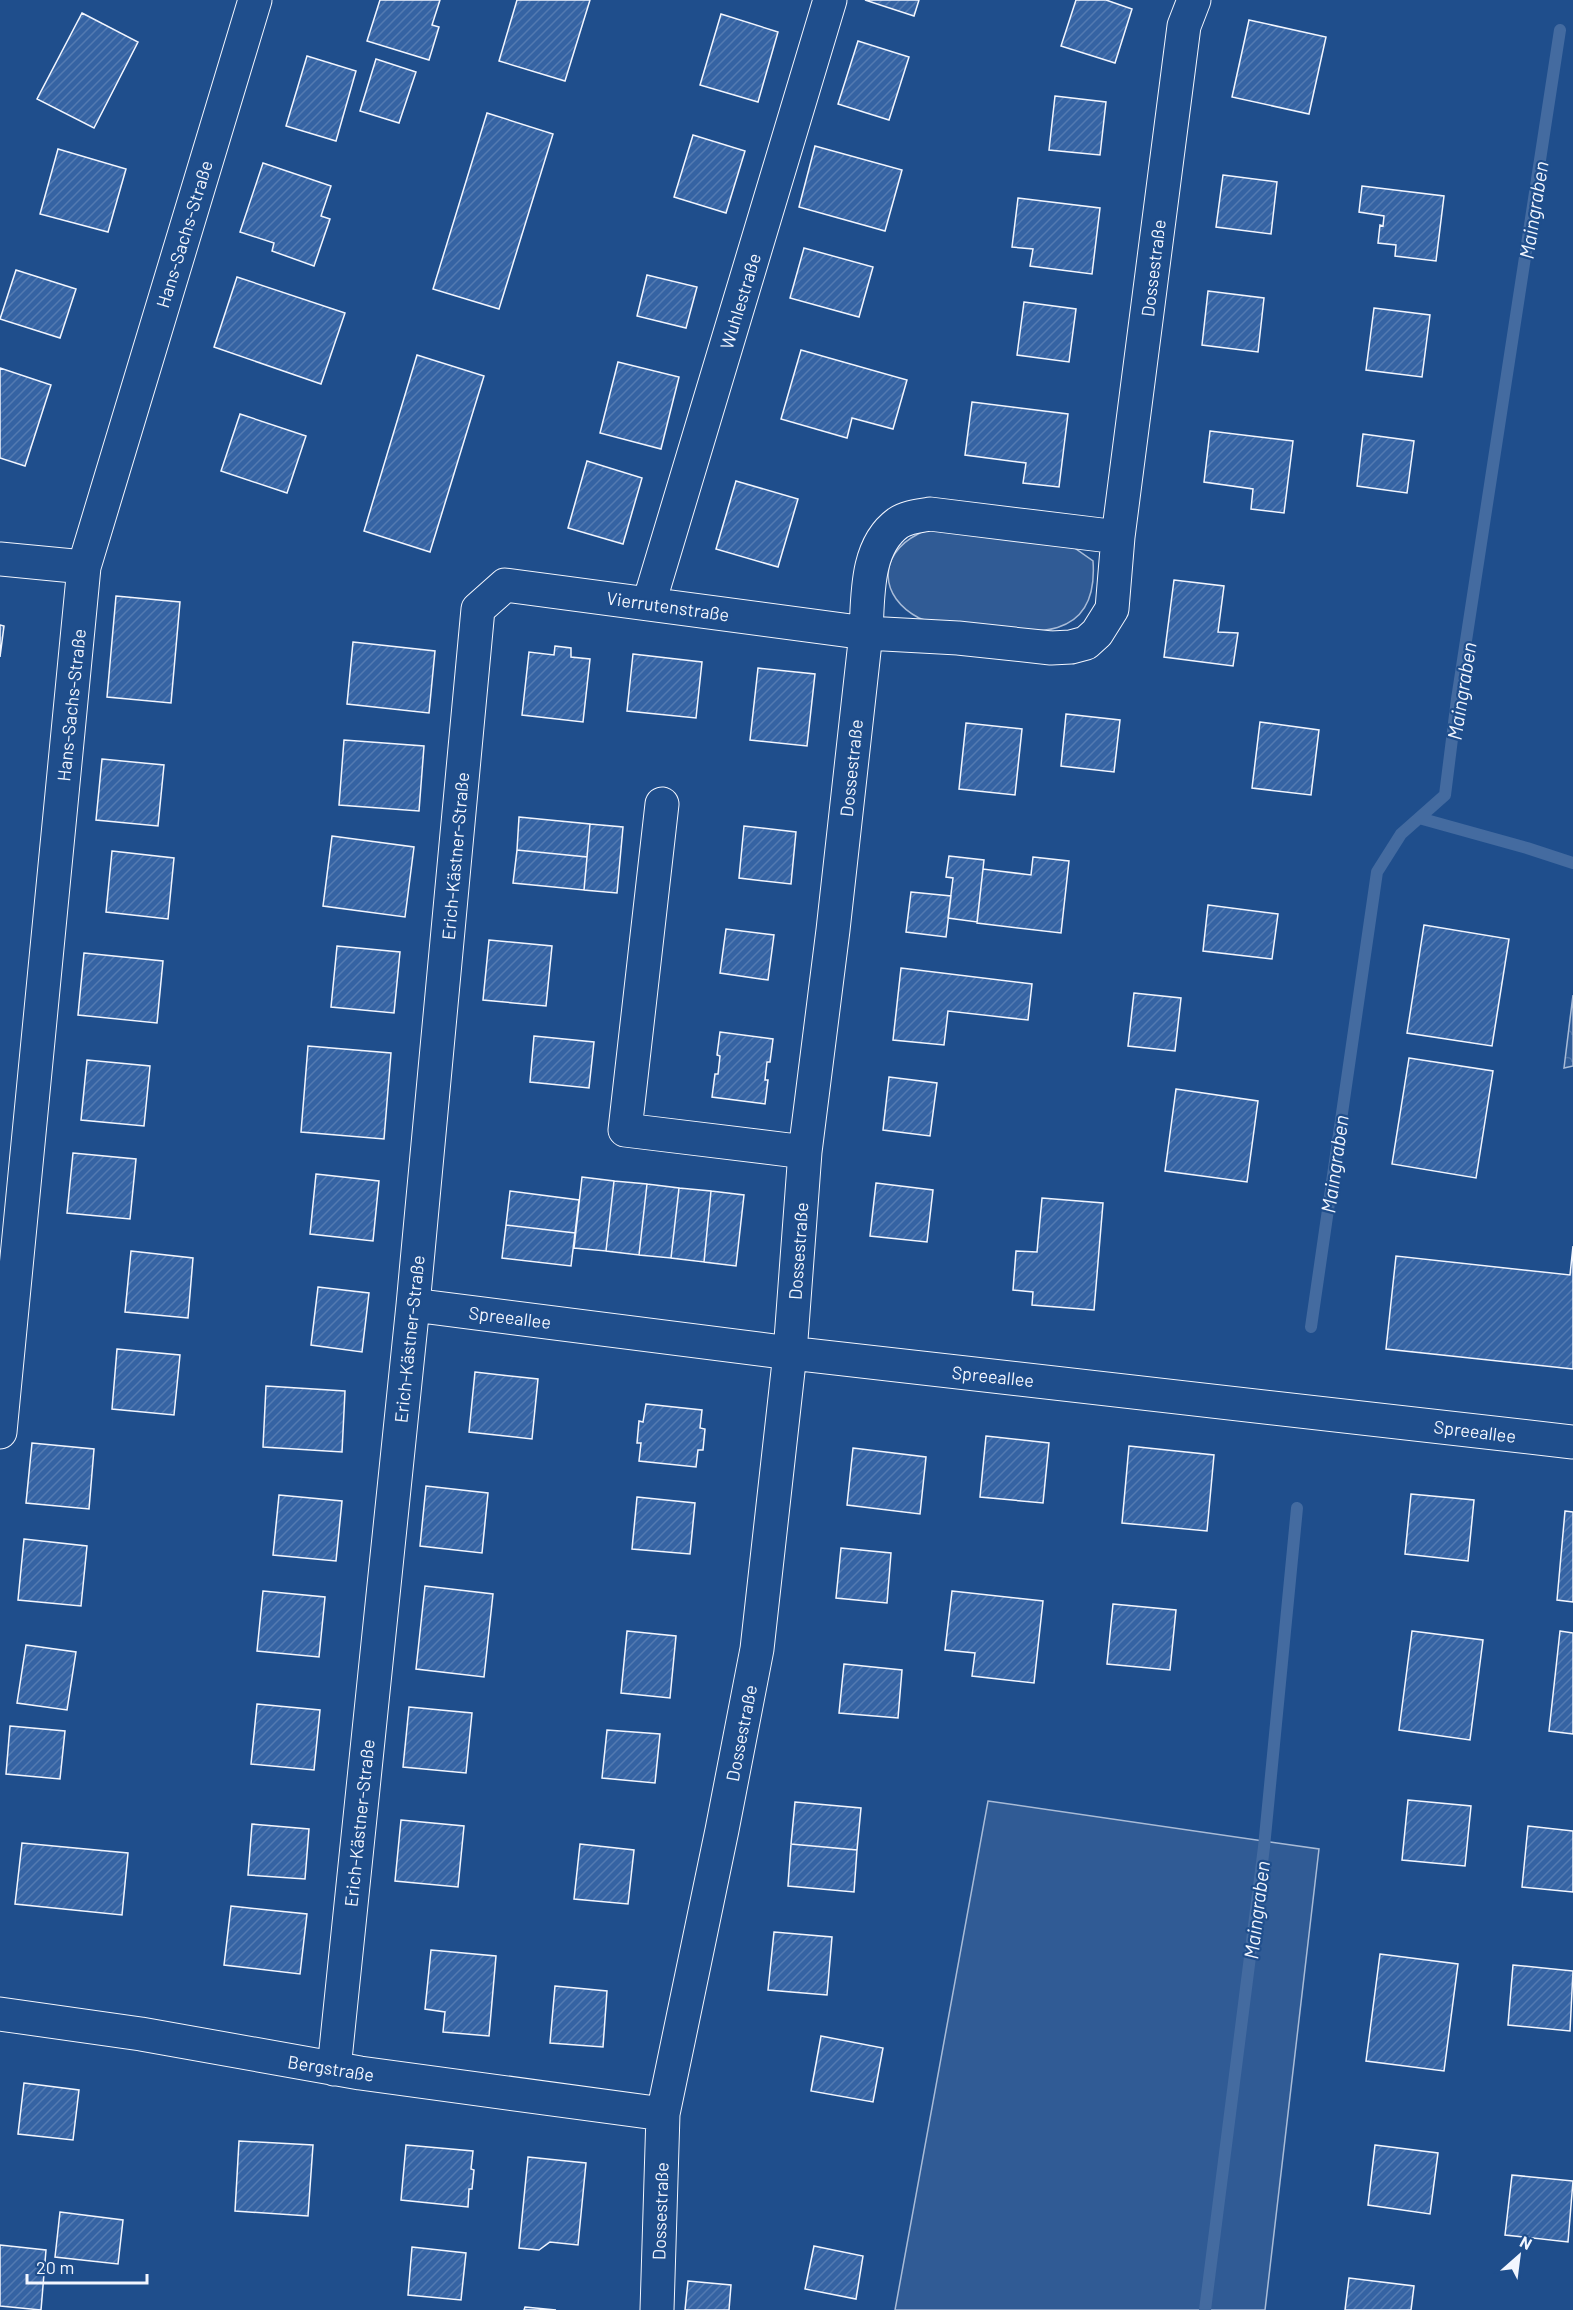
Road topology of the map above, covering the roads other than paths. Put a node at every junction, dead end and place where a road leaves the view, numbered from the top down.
1 (255, 0) edge
2 (830, 0) edge
3 (1194, 0) edge
4 (1119, 537) junction
5 (0, 560) edge
6 (84, 567) junction
7 (649, 603) junction
8 (478, 609) joint
9 (866, 633) junction
10 (662, 804) dead end
11 (805, 1152) junction
12 (413, 1305) junction
13 (790, 1353) junction
14 (0, 1432) edge
15 (1573, 1442) edge
16 (0, 2014) edge
17 (333, 2069) junction
18 (663, 2114) junction
19 (657, 2310) edge

1 - 6 street, Hans-Sachs-Straße
2 - 7 street, Wuhlestraße
3 - 4 street, Dossestraße
4 - 9 street, Dossestraße
4 - 9 street, Dossestraße
5 - 6 street
6 - 14 street, Hans-Sachs-Straße
7 - 8 street, Vierrutenstraße
7 - 9 street, Vierrutenstraße
8 - 12 street, Erich-Kästner-Straße
9 - 11 street, Dossestraße
10 - 11 street
11 - 13 street, Dossestraße
12 - 13 street, Spreeallee
12 - 17 street, Erich-Kästner-Straße
13 - 15 street, Spreeallee
13 - 18 street, Dossestraße
16 - 17 street, Bergstraße
17 - 18 street, Bergstraße
18 - 19 street, Dossestraße

